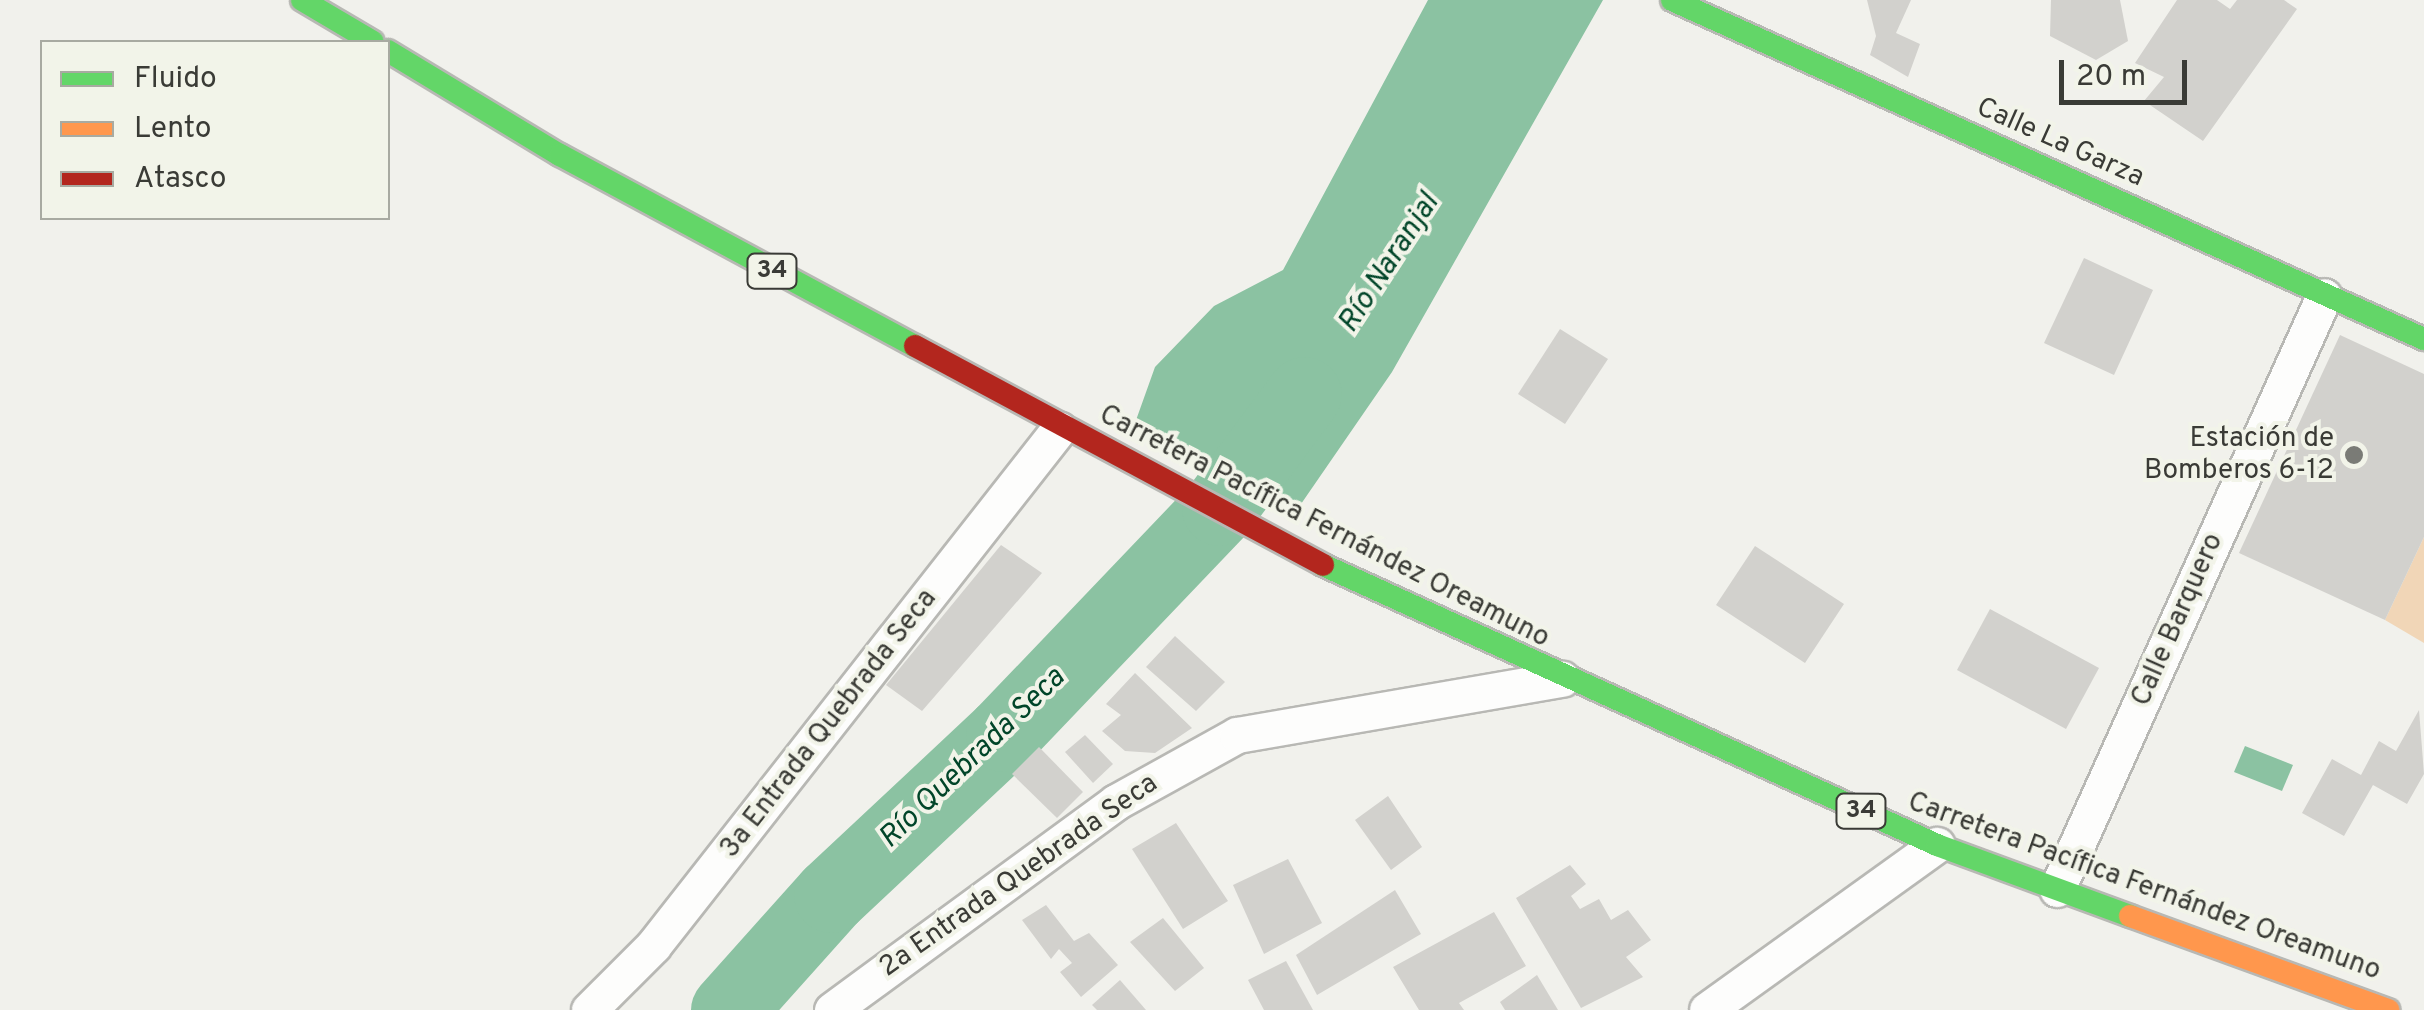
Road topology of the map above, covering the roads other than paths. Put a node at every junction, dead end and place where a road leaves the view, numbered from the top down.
1 (302, 0) edge
2 (1672, 0) edge
3 (370, 40) edge
4 (390, 52) edge
5 (2324, 296) junction
6 (2424, 339) edge
7 (1059, 428) junction
8 (1562, 679) junction
9 (1937, 845) junction
10 (2057, 889) junction
11 (589, 1010) edge
12 (832, 1010) edge
13 (1707, 1010) edge
14 (2388, 1010) edge

1 - 3 main road
2 - 5 main road, Calle La Garza
4 - 7 main road, Carretera Pacífica Fernández Oreamuno / 34
5 - 6 main road, Calle La Garza
5 - 10 street, Calle Barquero
7 - 8 main road, Carretera Pacífica Fernández Oreamuno / 34
7 - 11 street, 3a Entrada Quebrada Seca
8 - 9 main road, Carretera Pacífica Fernández Oreamuno / 34
8 - 12 street, 2a Entrada Quebrada Seca
9 - 10 main road, Carretera Pacífica Fernández Oreamuno / 34
9 - 13 street
10 - 14 main road, Carretera Pacífica Fernández Oreamuno / 34

